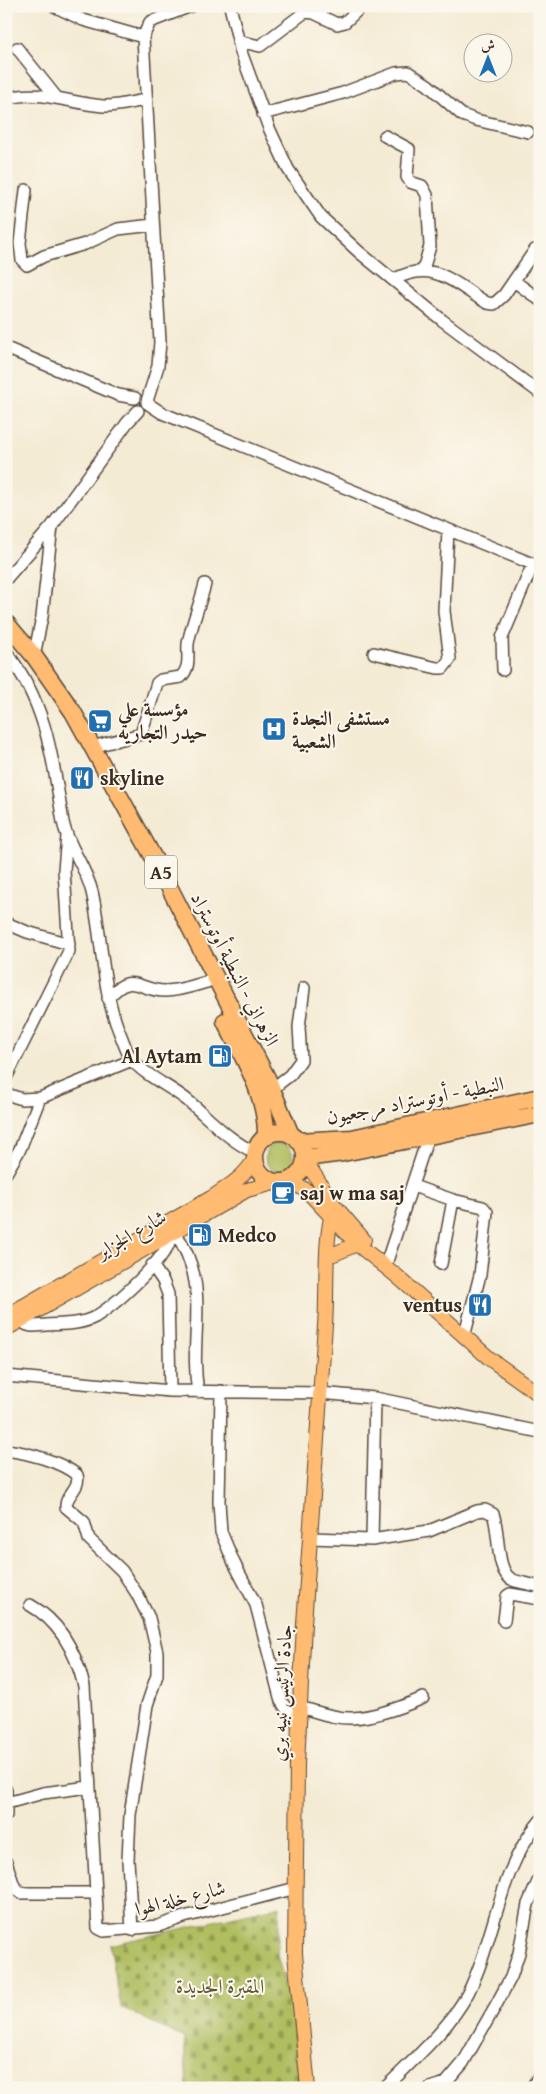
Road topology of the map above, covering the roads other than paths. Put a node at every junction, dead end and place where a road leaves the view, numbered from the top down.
1 (54, 6) edge
2 (191, 6) edge
3 (362, 6) edge
4 (234, 8) edge
5 (168, 11) edge
6 (142, 37) junction
7 (238, 41) junction
8 (17, 48) dead end
9 (8, 97) edge
10 (57, 98) junction
11 (146, 100) junction
12 (263, 114) junction
13 (528, 132) dead end
14 (385, 136) dead end
15 (26, 190) dead end
16 (153, 225) junction
17 (534, 250) dead end
18 (423, 270) junction
19 (393, 280) junction
20 (514, 281) junction
21 (540, 300) edge
22 (6, 348) edge
23 (540, 393) edge
24 (139, 404) junction
25 (52, 526) junction
26 (448, 530) junction
27 (536, 566) edge
28 (6, 579) edge
29 (205, 584) dead end
30 (6, 623) edge
31 (6, 636) edge
32 (6, 652) edge
33 (374, 652) dead end
34 (34, 656) junction
35 (503, 670) dead end
36 (92, 748) junction
37 (66, 836) junction
38 (6, 923) edge
39 (69, 944) junction
40 (207, 982) junction
41 (304, 988) dead end
42 (108, 998) junction
43 (132, 1060) junction
44 (6, 1078) edge
45 (272, 1089) junction
46 (6, 1094) edge
47 (540, 1097) edge
48 (40, 1098) junction
49 (540, 1114) edge
50 (429, 1134) junction
51 (266, 1137) junction
52 (295, 1138) junction
53 (255, 1155) junction
54 (305, 1159) junction
55 (6, 1173) edge
56 (280, 1182) junction
57 (413, 1186) junction
58 (452, 1200) junction
59 (337, 1216) junction
60 (174, 1233) junction
61 (357, 1244) junction
62 (334, 1254) junction
63 (386, 1264) junction
64 (441, 1264) dead end
65 (152, 1266) junction
66 (327, 1300) junction
67 (6, 1316) edge
68 (21, 1320) junction
69 (6, 1329) edge
70 (464, 1336) junction
71 (6, 1376) edge
72 (170, 1391) junction
73 (221, 1391) junction
74 (198, 1392) junction
75 (320, 1393) junction
76 (540, 1395) edge
77 (375, 1398) junction
78 (540, 1432) edge
79 (6, 1450) edge
80 (310, 1538) junction
81 (372, 1540) junction
82 (540, 1587) edge
83 (540, 1599) edge
84 (30, 1605) dead end
85 (504, 1621) dead end
86 (423, 1698) dead end
87 (299, 1708) junction
88 (299, 1726) junction
89 (89, 1786) junction
90 (6, 1790) edge
91 (7, 1803) edge
92 (6, 1815) edge
93 (538, 1828) edge
94 (6, 1862) edge
95 (540, 1877) edge
96 (296, 1888) junction
97 (96, 1893) junction
98 (132, 1930) junction
99 (540, 2074) edge
100 (308, 2088) edge
101 (385, 2088) edge
102 (430, 2088) edge
103 (532, 2088) edge

1 - 6 street
2 - 5 street
3 - 7 street
4 - 7 street
5 - 6 street
6 - 11 street
7 - 12 street
8 - 10 street
9 - 10 street
10 - 11 street
11 - 16 street
12 - 13 street
12 - 19 street
14 - 18 street
15 - 16 street
16 - 24 street
17 - 20 street
18 - 19 street
18 - 20 street
19 - 23 street
20 - 21 street
22 - 24 street
24 - 25 street
24 - 26 street
25 - 28 street
25 - 34 street
26 - 27 street
26 - 33 street
27 - 35 street
29 - 36 street
30 - 34 highway, الزهراني - النبطية أوتوستراد / A5
31 - 40 highway, الزهراني - النبطية أوتوستراد / A5
32 - 37 street
34 - 36 highway, الزهراني - النبطية أوتوستراد / A5
36 - 45 highway, الزهراني - النبطية أوتوستراد / A5
37 - 39 street
37 - 42 street
38 - 39 street
39 - 44 street
40 - 42 street
40 - 51 highway, الزهراني - النبطية أوتوستراد / A5
41 - 45 street
42 - 43 street
43 - 48 street
43 - 53 street
45 - 52 highway, الزهراني - النبطية أوتوستراد / A5
46 - 48 street
47 - 52 highway, النبطية - أوتوستراد مرجعيون
48 - 55 street
49 - 50 highway, النبطية - أوتوستراد مرجعيون
50 - 54 highway, النبطية - أوتوستراد مرجعيون
50 - 57 street
51 - 52 highway
51 - 53 highway
52 - 54 highway, A5
53 - 56 highway
53 - 67 main road, شارع الجزاير
54 - 56 highway
54 - 59 main road
56 - 59 main road
56 - 60 main road, شارع الجزاير
57 - 58 street
57 - 63 street
58 - 64 street
58 - 70 street
59 - 61 main road
59 - 62 main road
59 - 63 main road
59 - 66 main road
60 - 65 street
60 - 68 main road, شارع الجزاير
60 - 74 street
61 - 62 main road
61 - 63 main road
62 - 66 main road
63 - 70 main road
65 - 68 street
65 - 72 street
66 - 75 main road, جادة الرئيس نبيه بري
68 - 69 main road, شارع الجزاير
70 - 76 main road
71 - 72 street
72 - 74 street
73 - 74 street
73 - 75 street
73 - 88 street
75 - 77 street
75 - 80 main road, جادة الرئيس نبيه بري
77 - 78 street
77 - 81 street
79 - 98 street
80 - 81 street
80 - 87 main road, جادة الرئيس نبيه بري
81 - 82 street
83 - 85 street
84 - 89 street
86 - 87 street
87 - 88 main road, جادة الرئيس نبيه بري
88 - 96 main road, جادة الرئيس نبيه بري
89 - 91 street
89 - 97 street
90 - 91 street
91 - 92 street
93 - 101 street
94 - 97 street
95 - 102 street
96 - 98 street, شارع خلة الهوا
96 - 100 main road, جادة الرئيس نبيه بري
97 - 98 street, شارع خلة الهوا
99 - 103 street

